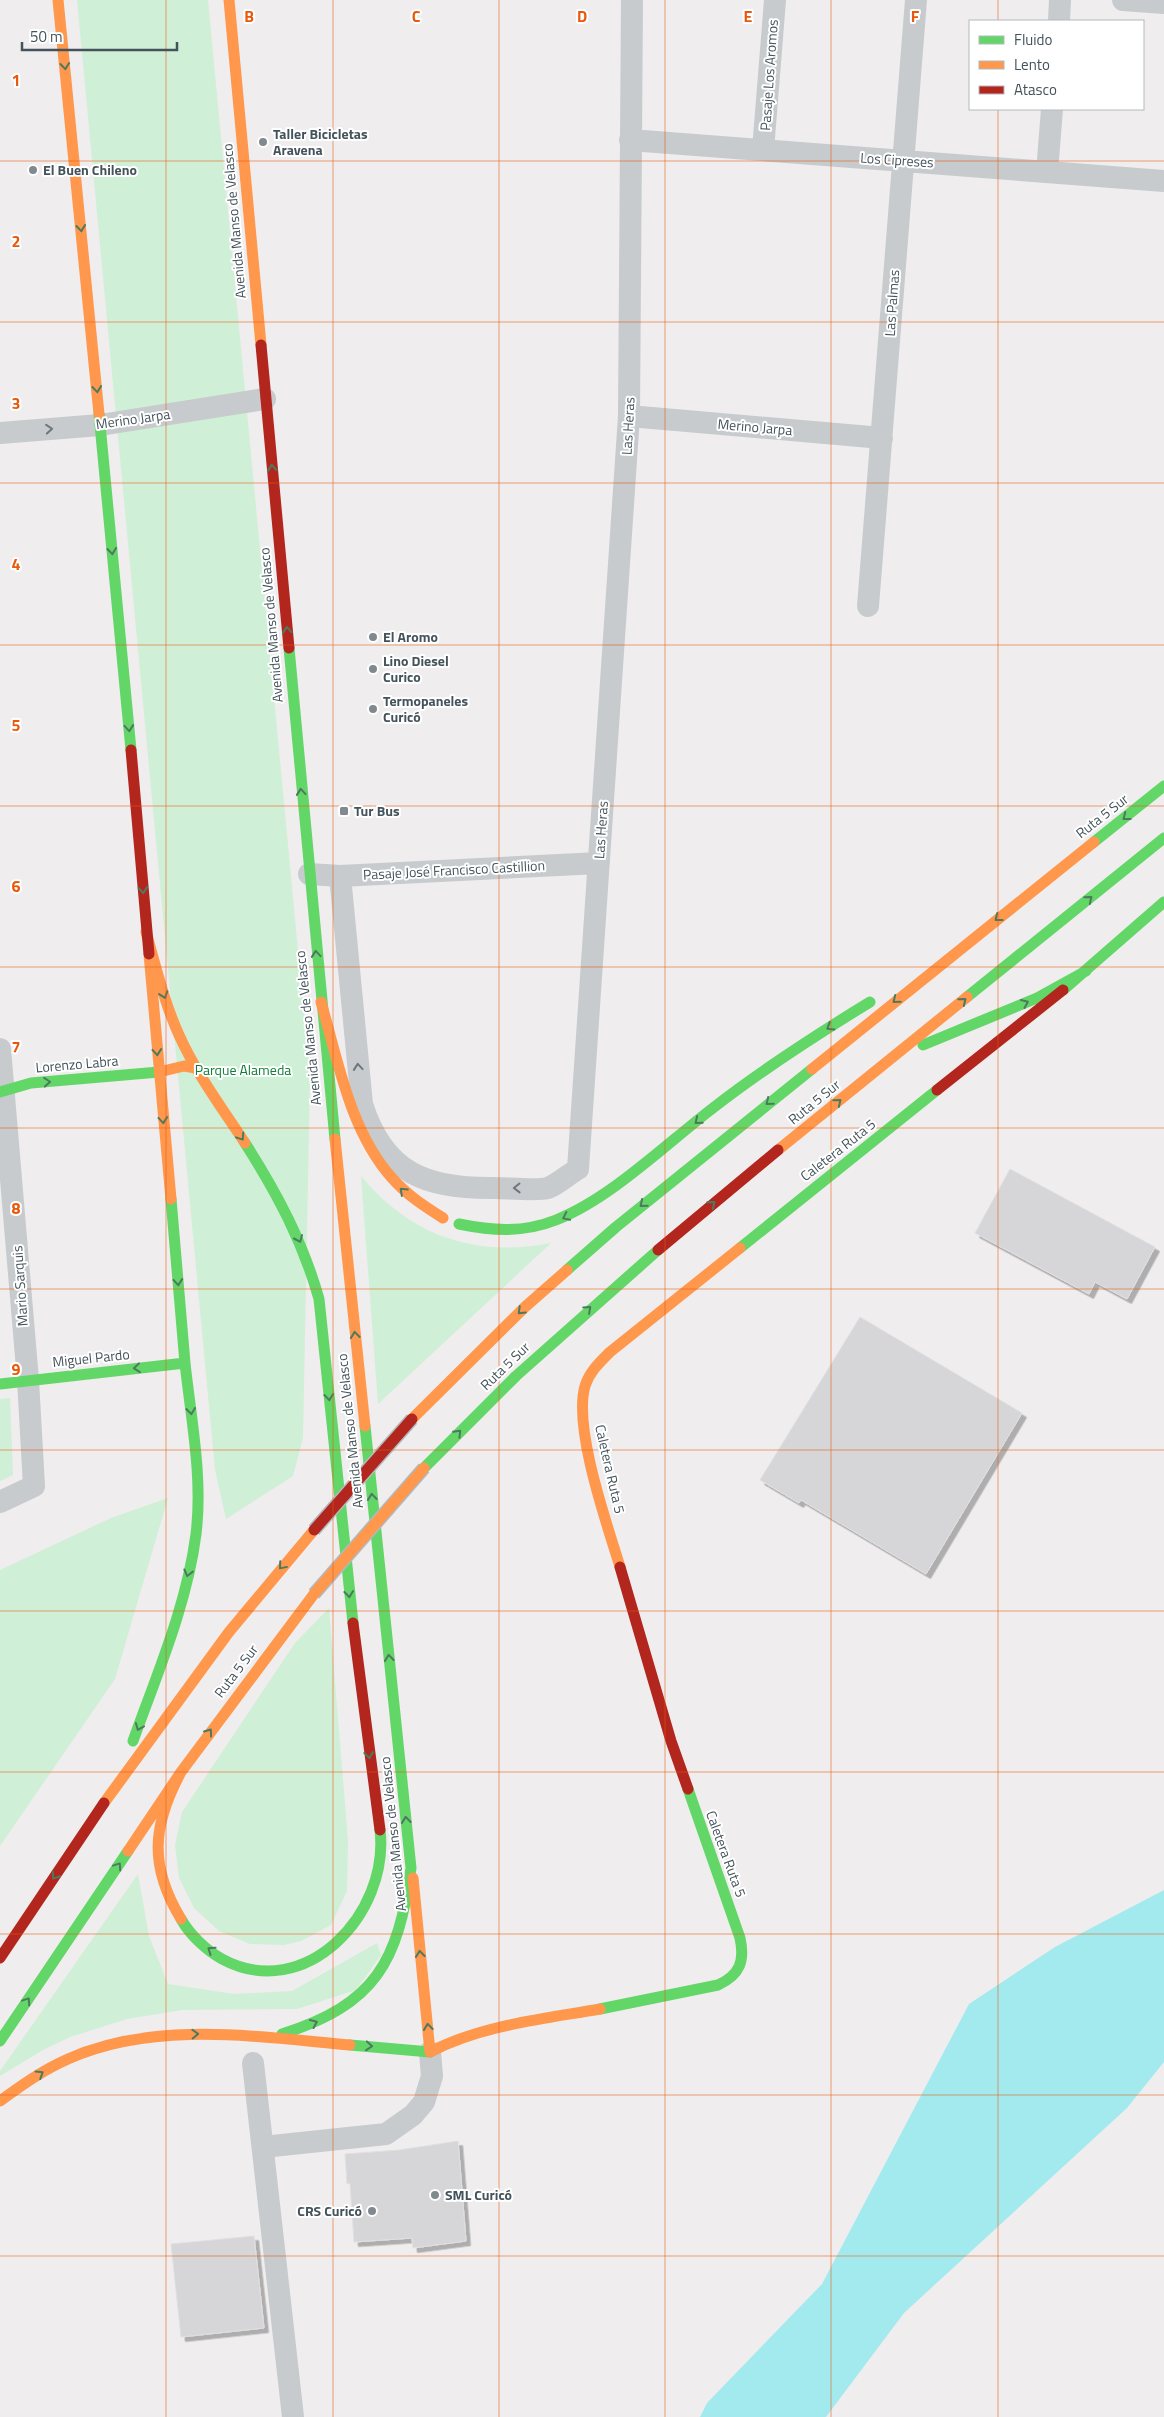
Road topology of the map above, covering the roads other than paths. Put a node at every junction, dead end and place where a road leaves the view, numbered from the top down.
1 (58, 0) edge
2 (229, 0) edge
3 (632, 0) edge
4 (775, 0) edge
5 (916, 0) edge
6 (1060, 0) edge
7 (1123, 0) edge
8 (1164, 3) edge
9 (1059, 20) edge
10 (1052, 110) edge
11 (630, 140) junction
12 (763, 150) junction
13 (903, 161) junction
14 (1047, 172) junction
15 (1164, 181) edge
16 (266, 399) junction
17 (629, 416) junction
18 (100, 425) junction
19 (0, 433) edge
20 (882, 438) junction
21 (868, 606) dead end
22 (1164, 786) edge
23 (1164, 838) edge
24 (599, 863) junction
25 (309, 874) junction
26 (340, 876) junction
27 (1164, 902) edge
28 (146, 932) junction
29 (975, 936) junction
30 (1086, 971) junction
31 (900, 983) dead end
32 (884, 993) dead end
33 (321, 1002) junction
34 (0, 1049) edge
35 (884, 1065) junction
36 (196, 1068) junction
37 (159, 1072) junction
38 (2, 1091) edge
39 (443, 1218) dead end
40 (459, 1224) dead end
41 (185, 1363) junction
42 (28, 1380) junction
43 (0, 1384) edge
44 (0, 1502) edge
45 (180, 1772) junction
46 (111, 1791) junction
47 (412, 1868) junction
48 (0, 1958) edge
49 (425, 2003) junction
50 (436, 2012) dead end
51 (462, 2027) dead end
52 (476, 2032) junction
53 (268, 2038) junction
54 (0, 2041) edge
55 (430, 2052) junction
56 (253, 2063) dead end
57 (0, 2101) edge
58 (264, 2148) junction
59 (293, 2417) edge

1 -> 18 main road
2 - 16 main road, Avenida Manso de Velasco
3 - 11 street, Las Heras
4 - 12 street, Pasaje Los Aromos
5 - 13 street, Las Palmas
6 - 9 street
7 - 8 street
10 - 14 street
11 - 12 street, Los Cipreses
11 - 17 street, Las Heras
12 - 13 street, Los Cipreses
13 - 14 street, Los Cipreses
13 - 20 street, Las Palmas
14 - 15 street, Los Cipreses
16 - 18 street, Merino Jarpa
25 -> 16 main road, Avenida Manso de Velasco
17 - 20 street, Merino Jarpa
17 - 24 street, Las Heras
19 -> 18 street, Merino Jarpa
18 -> 28 main road
20 - 21 street, Las Palmas
22 -> 29 main road, Ruta 5 Sur
35 -> 23 main road, Ruta 5 Sur
24 - 26 street, Pasaje José Francisco Castillion
24 -> 26 street, Las Heras
25 - 26 street, Pasaje José Francisco Castillion
33 -> 25 main road, Avenida Manso de Velasco
27 - 30 main road, Caletera Ruta 5
28 -> 36 main road
28 -> 37 main road
29 - 31 main road
29 -> 46 main road, Ruta 5 Sur, bridge
35 -> 30 main road
30 - 52 main road, Caletera Ruta 5
32 -> 40 main road
39 -> 33 main road
47 -> 33 main road, Avenida Manso de Velasco
34 - 38 street, Mario Sarquis
45 -> 35 main road, Ruta 5 Sur, bridge
36 - 37 main road, Lorenzo Labra
36 -> 45 main road
38 -> 37 main road, Lorenzo Labra
37 -> 41 main road
38 - 42 street, Mario Sarquis
41 -> 42 main road, Miguel Pardo
41 -> 46 main road
42 - 43 main road, Miguel Pardo
42 - 44 street, Mario Sarquis
54 -> 45 main road, Ruta 5 Sur
46 -> 48 main road, Ruta 5 Sur
49 -> 47 main road, Avenida Manso de Velasco
53 -> 47 main road
49 - 50 main road
55 -> 49 main road, Avenida Manso de Velasco
51 - 52 main road
52 - 55 main road, Caletera Ruta 5
53 -> 55 main road
57 -> 53 main road
55 - 58 street
56 - 58 street
58 - 59 street

